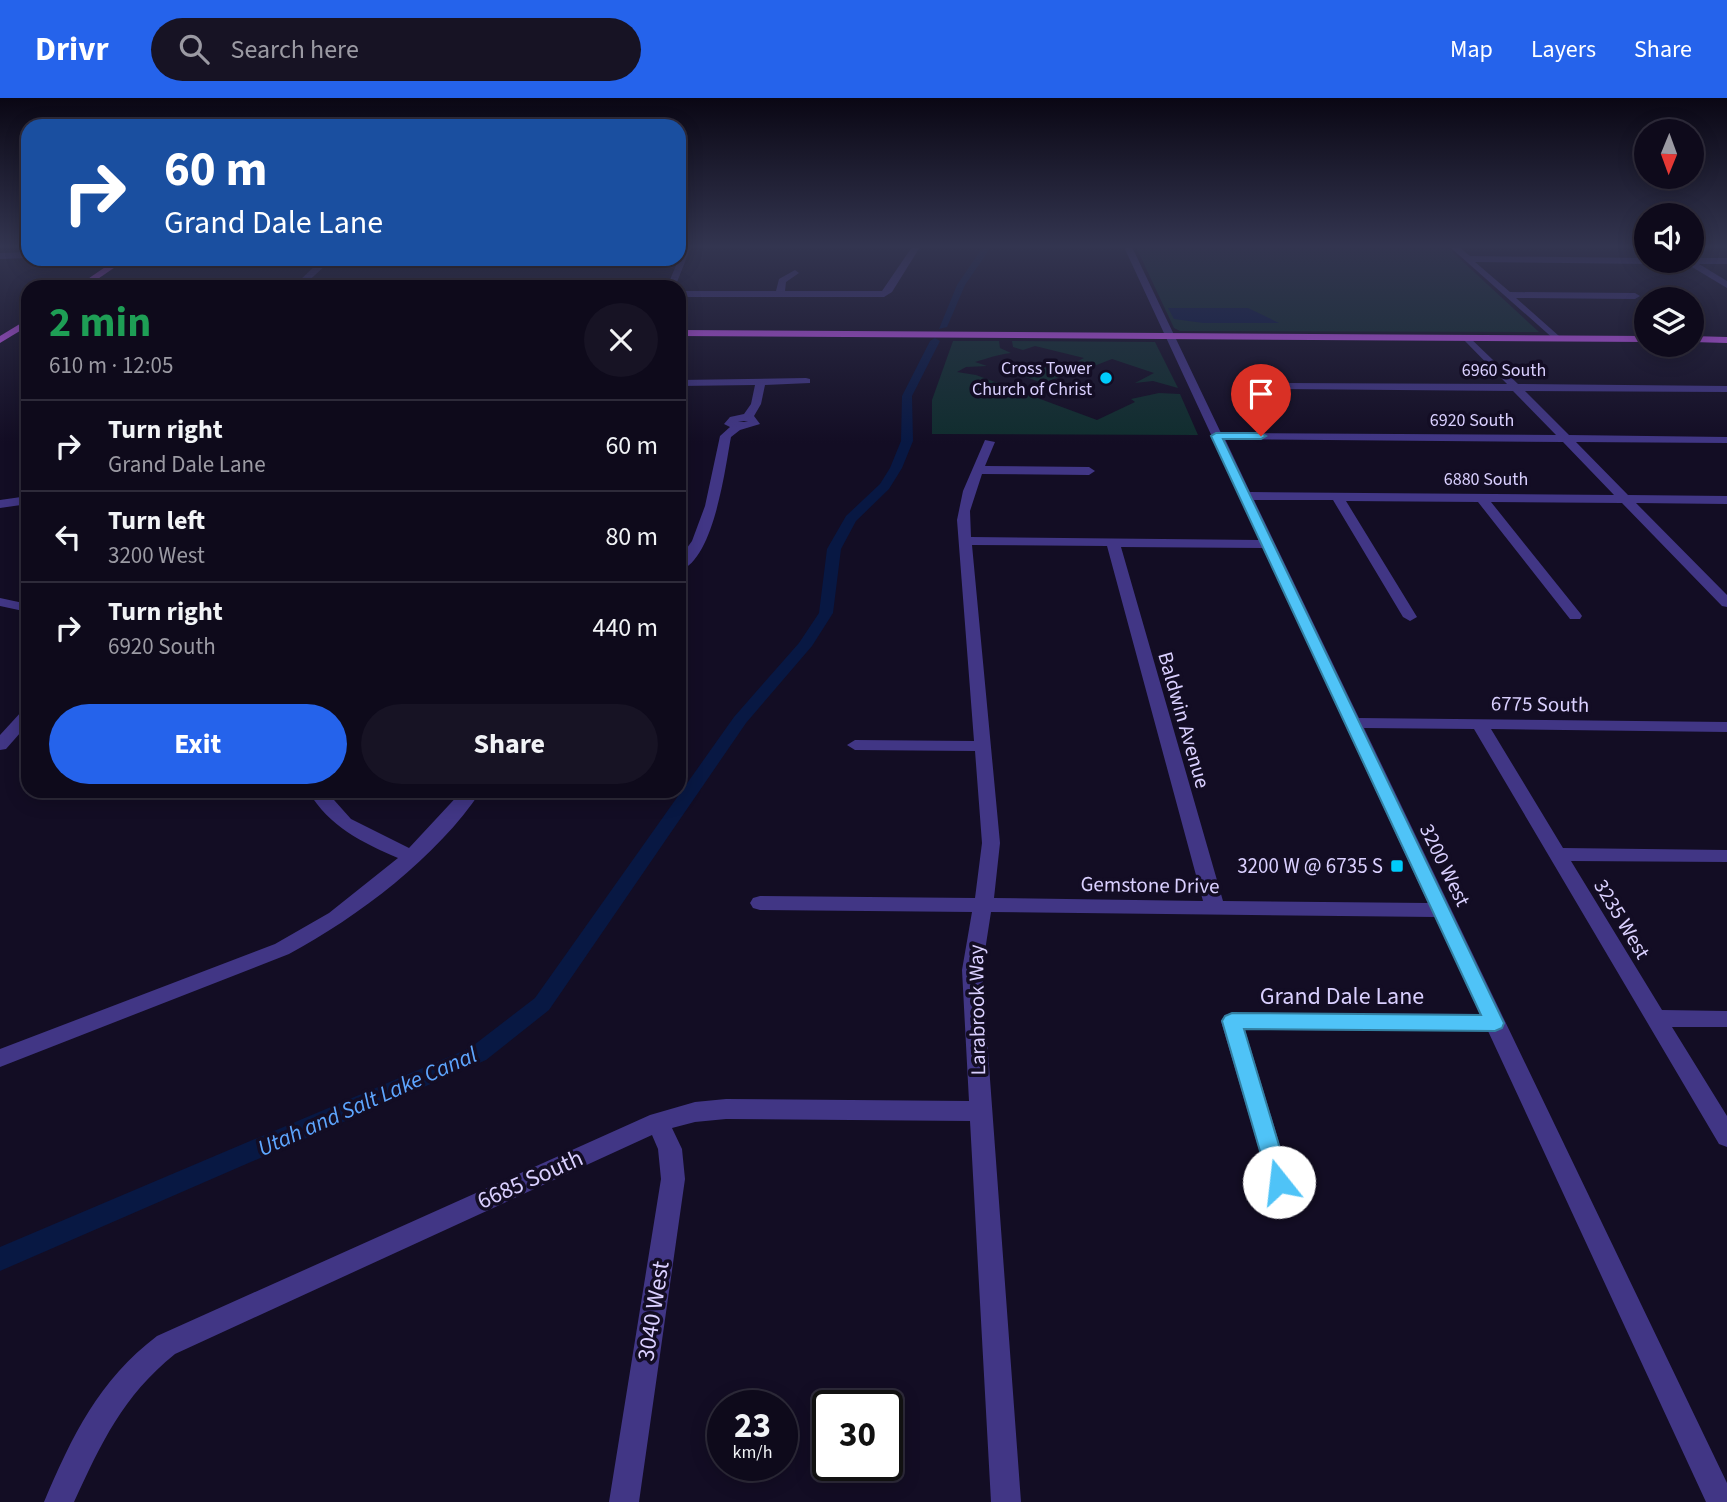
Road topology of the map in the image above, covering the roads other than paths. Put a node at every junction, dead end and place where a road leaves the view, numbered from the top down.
1 (1157, 313) edge
2 (1528, 313) edge
3 (0, 329) edge
4 (21, 329) edge
5 (21, 330) edge
6 (686, 333) edge
7 (1168, 336) junction
8 (1467, 338) junction
9 (1556, 338) junction
10 (1634, 339) edge
11 (0, 340) edge
12 (1704, 340) edge
13 (1727, 340) edge
14 (761, 381) junction
15 (806, 381) dead end
16 (686, 383) edge
17 (1282, 386) dead end
18 (1517, 388) junction
19 (1727, 389) edge
20 (1216, 436) junction
21 (1566, 439) junction
22 (1727, 440) edge
23 (989, 442) dead end
24 (980, 470) junction
25 (1089, 471) dead end
26 (1244, 496) junction
27 (1337, 496) junction
28 (1480, 496) junction
29 (1625, 499) junction
30 (1727, 500) edge
31 (21, 501) edge
32 (0, 504) edge
33 (965, 541) junction
34 (1112, 543) junction
35 (1267, 544) junction
36 (686, 561) edge
37 (0, 602) edge
38 (1727, 603) edge
39 (21, 606) edge
40 (1575, 616) dead end
41 (1410, 617) dead end
42 (21, 722) edge
43 (1352, 723) junction
44 (1480, 725) junction
45 (1727, 727) edge
46 (0, 745) edge
47 (855, 745) dead end
48 (982, 746) junction
49 (322, 798) edge
50 (465, 798) edge
51 (1556, 854) junction
52 (410, 856) junction
53 (1727, 856) edge
54 (760, 903) dead end
55 (985, 905) junction
56 (1214, 908) junction
57 (1442, 911) junction
58 (1656, 1018) junction
59 (1727, 1019) edge
60 (1495, 1023) junction
61 (0, 1058) edge
62 (980, 1111) junction
63 (658, 1122) junction
64 (1727, 1137) edge
65 (1279, 1182) dead end
66 (58, 1502) edge
67 (624, 1502) edge
68 (1006, 1502) edge
69 (1721, 1502) edge

1 - 7 street, 3200 West
2 - 9 street
3 - 4 main road
5 - 11 main road
6 - 7 main road
7 - 8 main road
7 - 20 street, 3200 West
8 - 9 main road
8 - 18 street
9 - 10 main road
12 - 13 main road
14 - 15 street
14 - 16 street
14 - 36 street
17 - 18 street, 6960 South
18 - 19 street, 6960 South
18 - 21 street
20 - 21 street, 6920 South
20 - 26 street, 3200 West
21 - 22 street, 6920 South
21 - 29 street
23 - 24 street, Larabrook Way
24 - 25 street
24 - 33 street, Larabrook Way
26 - 27 street, 6880 South
26 - 35 street, 3200 West
27 - 28 street, 6880 South
27 - 41 street
28 - 29 street, 6880 South
28 - 40 street
29 - 30 street, 6880 South
29 - 38 street
31 - 32 street
33 - 34 street
33 - 48 street, Larabrook Way
34 - 35 street
34 - 56 street, Baldwin Avenue
35 - 43 street, 3200 West
37 - 39 street
42 - 46 street
43 - 44 street, 6775 South
43 - 57 street, 3200 West
44 - 45 street, 6775 South
44 - 51 street, 3235 West
47 - 48 street
48 - 55 street, Larabrook Way
49 - 52 street
50 - 52 street
51 - 53 street
51 - 58 street, 3235 West
52 - 61 street
54 - 55 street, Gemstone Drive
55 - 56 street, Gemstone Drive
55 - 62 street, Larabrook Way
56 - 57 street, Gemstone Drive
57 - 60 street, 3200 West
58 - 59 street
58 - 64 street, 3235 West
60 - 65 street, Grand Dale Lane
60 - 69 street, 3200 West
62 - 63 street, 6685 South
62 - 68 street, Larabrook Way
63 - 66 street, 6685 South
63 - 67 street, 3040 West

